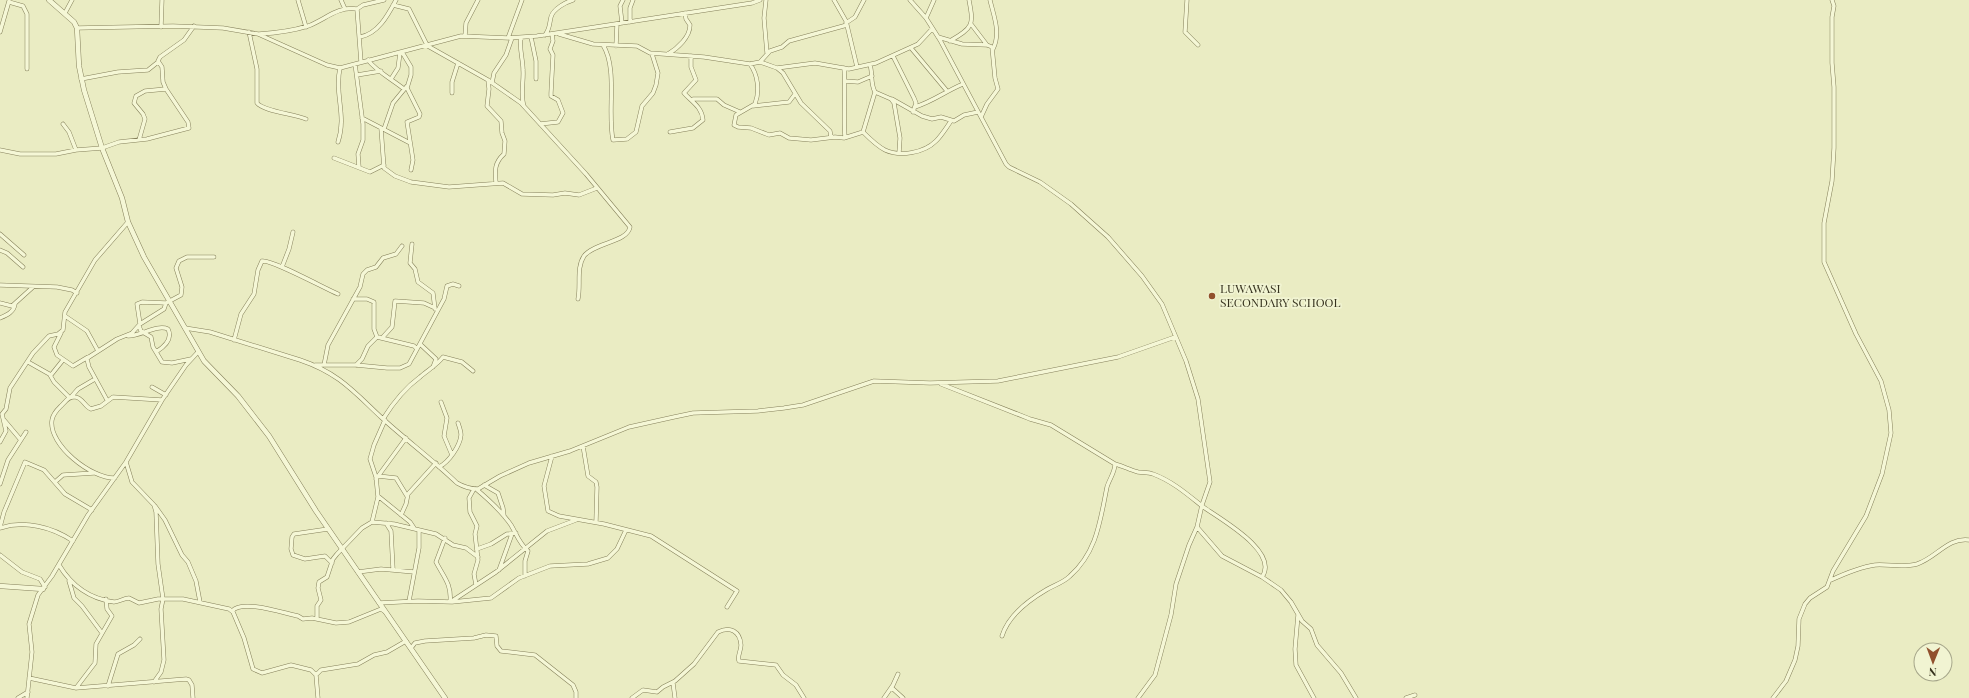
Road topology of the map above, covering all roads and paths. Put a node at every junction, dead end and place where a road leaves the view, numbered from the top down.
1 (49, 0) edge
2 (72, 0) edge
3 (162, 0) edge
4 (298, 0) edge
5 (341, 0) edge
6 (384, 0) edge
7 (396, 0) edge
8 (478, 0) edge
9 (522, 0) edge
10 (573, 0) edge
11 (623, 0) edge
12 (633, 0) edge
13 (736, 0) edge
14 (760, 0) edge
15 (766, 0) edge
16 (834, 0) edge
17 (864, 0) edge
18 (910, 0) edge
19 (934, 0) edge
20 (969, 0) edge
21 (990, 0) edge
22 (1187, 0) edge
23 (1832, 0) edge
24 (9, 1) edge
25 (54, 1) edge
26 (368, 2) edge
27 (393, 5) junction
28 (739, 5) junction
29 (345, 9) junction
30 (357, 9) junction
31 (65, 13) junction
32 (685, 13) junction
33 (926, 18) junction
34 (630, 22) junction
35 (619, 24) junction
36 (847, 24) junction
37 (971, 24) junction
38 (194, 26) junction
39 (161, 27) junction
40 (306, 27) junction
41 (77, 28) junction
42 (932, 28) junction
43 (0, 32) edge
44 (249, 32) junction
45 (558, 33) junction
46 (258, 34) junction
47 (552, 34) junction
48 (545, 35) junction
49 (465, 36) junction
50 (360, 37) junction
51 (531, 37) junction
52 (510, 38) junction
53 (521, 38) junction
54 (938, 38) junction
55 (950, 41) junction
56 (426, 45) junction
57 (603, 45) junction
58 (987, 45) junction
59 (1198, 45) dead end
60 (616, 46) junction
61 (911, 48) junction
62 (993, 49) junction
63 (401, 52) junction
64 (767, 53) junction
65 (652, 54) junction
66 (668, 55) junction
67 (691, 56) junction
68 (894, 56) junction
69 (368, 60) junction
70 (158, 62) junction
71 (361, 62) junction
72 (760, 62) junction
73 (458, 63) junction
74 (355, 64) junction
75 (750, 64) junction
76 (870, 65) junction
77 (857, 67) junction
78 (340, 68) junction
79 (777, 68) junction
80 (844, 68) junction
81 (26, 69) dead end
82 (381, 72) junction
83 (357, 75) junction
84 (872, 76) junction
85 (391, 79) junction
86 (536, 79) dead end
87 (81, 80) junction
88 (845, 81) junction
89 (490, 82) junction
90 (963, 84) junction
91 (405, 87) junction
92 (166, 89) junction
93 (947, 91) junction
94 (875, 92) junction
95 (452, 93) dead end
96 (795, 94) junction
97 (692, 99) junction
98 (892, 99) junction
99 (524, 106) junction
100 (753, 106) junction
101 (915, 107) junction
102 (740, 112) junction
103 (913, 112) junction
104 (978, 112) junction
105 (981, 117) junction
106 (362, 118) junction
107 (306, 119) dead end
108 (951, 121) junction
109 (63, 124) dead end
110 (540, 124) junction
111 (382, 128) junction
112 (670, 132) dead end
113 (863, 132) junction
114 (831, 137) junction
115 (845, 137) junction
116 (139, 140) junction
117 (338, 142) dead end
118 (410, 143) junction
119 (102, 148) junction
120 (0, 150) edge
121 (76, 150) junction
122 (899, 153) junction
123 (334, 158) dead end
124 (384, 165) junction
125 (359, 167) junction
126 (411, 170) dead end
127 (496, 183) junction
128 (597, 188) junction
129 (128, 222) junction
130 (293, 232) dead end
131 (1, 236) edge
132 (412, 244) dead end
133 (402, 246) dead end
134 (0, 250) edge
135 (24, 255) dead end
136 (214, 257) dead end
137 (23, 267) dead end
138 (282, 267) junction
139 (0, 285) edge
140 (459, 286) dead end
141 (33, 287) junction
142 (77, 293) junction
143 (338, 294) dead end
144 (578, 298) dead end
145 (353, 299) junction
146 (0, 303) edge
147 (168, 303) junction
148 (15, 304) junction
149 (435, 308) junction
150 (64, 316) junction
151 (434, 317) junction
152 (0, 318) edge
153 (139, 325) junction
154 (185, 328) junction
155 (61, 333) junction
156 (145, 333) junction
157 (127, 336) junction
158 (377, 337) junction
159 (1175, 337) junction
160 (382, 338) junction
161 (234, 340) junction
162 (420, 344) junction
163 (417, 349) junction
164 (98, 350) junction
165 (156, 352) junction
166 (198, 352) junction
167 (89, 357) junction
168 (191, 359) junction
169 (63, 360) junction
170 (28, 362) junction
171 (314, 365) junction
172 (324, 365) junction
173 (356, 365) junction
174 (433, 367) junction
175 (472, 371) dead end
176 (50, 375) junction
177 (95, 379) junction
178 (938, 383) junction
179 (152, 387) dead end
180 (166, 395) junction
181 (70, 397) junction
182 (107, 400) junction
183 (162, 400) junction
184 (441, 402) dead end
185 (3, 420) junction
186 (384, 420) junction
187 (458, 422) dead end
188 (26, 432) dead end
189 (406, 438) junction
190 (20, 439) junction
191 (0, 442) edge
192 (583, 446) junction
193 (452, 455) junction
194 (552, 456) junction
195 (126, 462) junction
196 (436, 463) junction
197 (1115, 464) junction
198 (439, 467) junction
199 (94, 473) junction
200 (115, 478) junction
201 (377, 478) junction
202 (55, 482) junction
203 (0, 484) edge
204 (484, 485) junction
205 (474, 489) junction
206 (378, 496) junction
207 (407, 496) junction
208 (154, 505) junction
209 (1202, 505) junction
210 (92, 510) junction
211 (401, 515) junction
212 (504, 516) junction
213 (576, 520) junction
214 (372, 522) junction
215 (596, 522) junction
216 (386, 523) junction
217 (1198, 527) junction
218 (0, 528) edge
219 (414, 528) junction
220 (328, 529) junction
221 (420, 530) junction
222 (626, 530) junction
223 (514, 533) junction
224 (445, 538) junction
225 (1969, 540) edge
226 (73, 541) junction
227 (343, 549) junction
228 (477, 549) junction
229 (526, 549) junction
230 (0, 555) edge
231 (478, 557) junction
232 (332, 563) junction
233 (58, 565) junction
234 (392, 569) junction
235 (499, 570) junction
236 (358, 572) junction
237 (414, 572) junction
238 (525, 576) junction
239 (1262, 577) junction
240 (69, 580) junction
241 (1831, 580) junction
242 (476, 585) junction
243 (0, 586) edge
244 (44, 588) junction
245 (106, 599) junction
246 (163, 599) junction
247 (408, 601) junction
248 (200, 602) junction
249 (450, 602) junction
250 (379, 603) junction
251 (727, 607) dead end
252 (232, 611) junction
253 (384, 611) junction
254 (1298, 615) junction
255 (316, 619) junction
256 (102, 633) junction
257 (1002, 636) dead end
258 (140, 639) dead end
259 (406, 641) junction
260 (411, 648) junction
261 (898, 674) dead end
262 (316, 675) junction
263 (29, 678) junction
264 (154, 682) junction
265 (673, 682) junction
266 (108, 686) junction
267 (76, 688) junction
268 (892, 688) junction
269 (28, 695) edge
270 (1415, 695) dead end
271 (18, 698) edge
272 (32, 698) edge
273 (194, 698) edge
274 (318, 698) edge
275 (445, 698) edge
276 (576, 698) edge
277 (632, 698) edge
278 (675, 698) edge
279 (804, 698) edge
280 (884, 698) edge
281 (904, 698) edge
282 (1138, 698) edge
283 (1314, 698) edge
284 (1356, 698) edge
285 (1406, 698) edge
286 (1773, 698) edge

1 - 25 street
2 - 31 street
3 - 39 street
4 - 40 street
5 - 29 street
6 - 26 street
7 - 27 street
8 - 49 street
9 - 52 street
10 - 48 street
11 - 35 street
12 - 34 street
13 - 28 street
14 - 28 street
15 - 64 street
16 - 36 street
17 - 36 street
18 - 33 street
19 - 33 street
20 - 37 street
21 - 62 street
22 - 59 street
23 - 241 street
24 - 43 street
24 - 81 street
25 - 31 street
26 - 30 street
27 - 50 street
27 - 56 street
28 - 32 street
29 - 30 street
29 - 40 street
30 - 50 street
31 - 41 street
32 - 34 street
32 - 66 street
33 - 42 street
34 - 35 street
35 - 45 street
35 - 60 street
36 - 64 street
36 - 77 street
37 - 55 street
37 - 58 street
38 - 39 street
38 - 44 street
38 - 70 street
39 - 41 street
40 - 46 street
41 - 87 street
42 - 54 street
42 - 61 street
44 - 46 street
44 - 107 street
45 - 47 street
45 - 57 street
46 - 78 street
47 - 48 street
47 - 110 street
48 - 51 street
49 - 52 street
49 - 56 street
50 - 71 street
51 - 53 street
51 - 86 street
52 - 53 street
52 - 89 street
53 - 99 street
54 - 55 street
54 - 90 street
55 - 58 street
56 - 63 street
56 - 73 street
57 - 60 street
57 - 65 street
58 - 62 street
60 - 65 street
61 - 68 street
61 - 93 street
62 - 105 street
63 - 69 street
63 - 85 street
63 - 91 street
64 - 72 street
65 - 66 street
66 - 67 street
67 - 75 street
67 - 97 street
68 - 76 street
68 - 101 street
69 - 71 street
69 - 82 street
70 - 87 street
70 - 92 street
71 - 74 street
72 - 75 street
72 - 79 street
73 - 89 street
73 - 95 street
74 - 78 street
74 - 83 street
75 - 100 street
76 - 77 street
76 - 84 street
77 - 80 street
78 - 117 street
79 - 80 street
79 - 96 street
80 - 88 street
82 - 83 street
82 - 85 street
83 - 106 street
84 - 88 street
84 - 94 street
85 - 91 street
87 - 119 street
88 - 115 street
89 - 99 street
89 - 127 street
90 - 93 street
90 - 104 street
91 - 111 street
91 - 118 street
92 - 116 street
92 - 116 street
93 - 101 street
94 - 98 street
94 - 113 street
96 - 100 street
96 - 114 street
97 - 102 street
97 - 112 street
98 - 103 street
98 - 122 street
99 - 110 street
100 - 102 street
101 - 103 street
102 - 114 street
103 - 108 street
104 - 105 street
104 - 108 street
105 - 159 street
106 - 111 street
106 - 125 street
108 - 122 street
109 - 121 street
110 - 128 street
111 - 118 street
111 - 124 street
113 - 115 street
113 - 122 street
114 - 115 street
116 - 119 street
118 - 126 street
119 - 121 street
119 - 129 street
120 - 121 street
123 - 125 street
124 - 125 street
124 - 127 street
127 - 128 street
128 - 144 street
129 - 142 street
129 - 147 street
130 - 138 street
131 - 135 street
132 - 149 street
133 - 145 street
134 - 137 street
136 - 147 street
138 - 143 street
138 - 161 street
139 - 141 street
140 - 151 street
141 - 142 street
141 - 148 street
142 - 150 street
145 - 158 street
145 - 172 street
146 - 148 street
147 - 153 street
147 - 153 street
147 - 154 street
148 - 152 street
149 - 151 street
149 - 160 street
150 - 155 street
150 - 164 street
151 - 162 street
153 - 156 street
153 - 157 street
154 - 161 street
154 - 166 street
155 - 169 street
155 - 170 street
156 - 157 street
156 - 165 street
156 - 165 street
157 - 164 street
158 - 160 street
158 - 173 street
159 - 178 street
159 - 209 street
160 - 163 street
161 - 171 street
162 - 163 street
162 - 174 street
163 - 173 street
164 - 167 street
165 - 168 street
166 - 168 street
166 - 220 street
167 - 169 street
167 - 177 street
168 - 180 street
169 - 176 street
170 - 176 street
170 - 185 street
171 - 172 street
171 - 186 street
172 - 173 street
174 - 175 street
174 - 186 street
176 - 181 street
177 - 181 street
177 - 182 street
178 - 192 street
178 - 197 street
179 - 180 street
180 - 183 street
181 - 182 street
181 - 199 street
182 - 183 street
183 - 195 street
184 - 193 street
185 - 190 street
185 - 191 street
186 - 189 street
186 - 201 street
187 - 193 street
188 - 190 street
189 - 196 street
189 - 201 street
190 - 203 street
192 - 194 street
192 - 215 street
193 - 198 street
194 - 204 street
194 - 213 street
195 - 200 street
195 - 208 street
196 - 198 street
196 - 207 street
197 - 209 street
197 - 257 street
198 - 205 street
199 - 200 street
199 - 202 street
200 - 210 street
201 - 206 street
201 - 207 street
202 - 210 street
202 - 218 street
204 - 205 street
204 - 212 street
205 - 212 street
205 - 228 street
206 - 211 street
206 - 214 street
207 - 211 street
208 - 246 street
208 - 248 street
209 - 217 street
209 - 239 street
210 - 226 street
211 - 219 street
212 - 223 street
213 - 215 street
213 - 229 street
214 - 216 street
214 - 227 street
215 - 222 street
216 - 219 street
216 - 234 street
217 - 239 street
217 - 282 street
218 - 226 street
219 - 221 street
220 - 227 street
220 - 232 street
221 - 224 street
221 - 237 street
222 - 238 street
222 - 251 street
223 - 228 street
223 - 229 street
223 - 235 street
224 - 231 street
224 - 249 street
225 - 241 street
226 - 233 street
227 - 232 street
227 - 236 street
228 - 231 street
229 - 235 street
229 - 238 street
230 - 244 street
231 - 242 street
232 - 255 street
233 - 240 street
233 - 244 street
234 - 236 street
234 - 237 street
235 - 242 street
236 - 250 street
237 - 247 street
238 - 249 street
239 - 254 street
240 - 245 street
240 - 256 street
241 - 286 street
242 - 249 street
243 - 244 street
244 - 263 street
245 - 246 street
245 - 256 street
246 - 248 street
246 - 264 street
247 - 249 street
247 - 250 street
248 - 252 street
250 - 253 street
252 - 255 street
252 - 262 street
253 - 255 street
253 - 259 street
254 - 283 street
254 - 284 street
256 - 267 street
258 - 266 street
259 - 260 street
259 - 262 street
260 - 275 street
260 - 276 street
261 - 268 street
262 - 274 street
263 - 267 street
263 - 269 street
264 - 266 street
264 - 273 street
265 - 277 street
265 - 278 street
265 - 279 street
266 - 267 street
268 - 280 street
268 - 281 street
269 - 271 street
269 - 272 street
270 - 285 street

